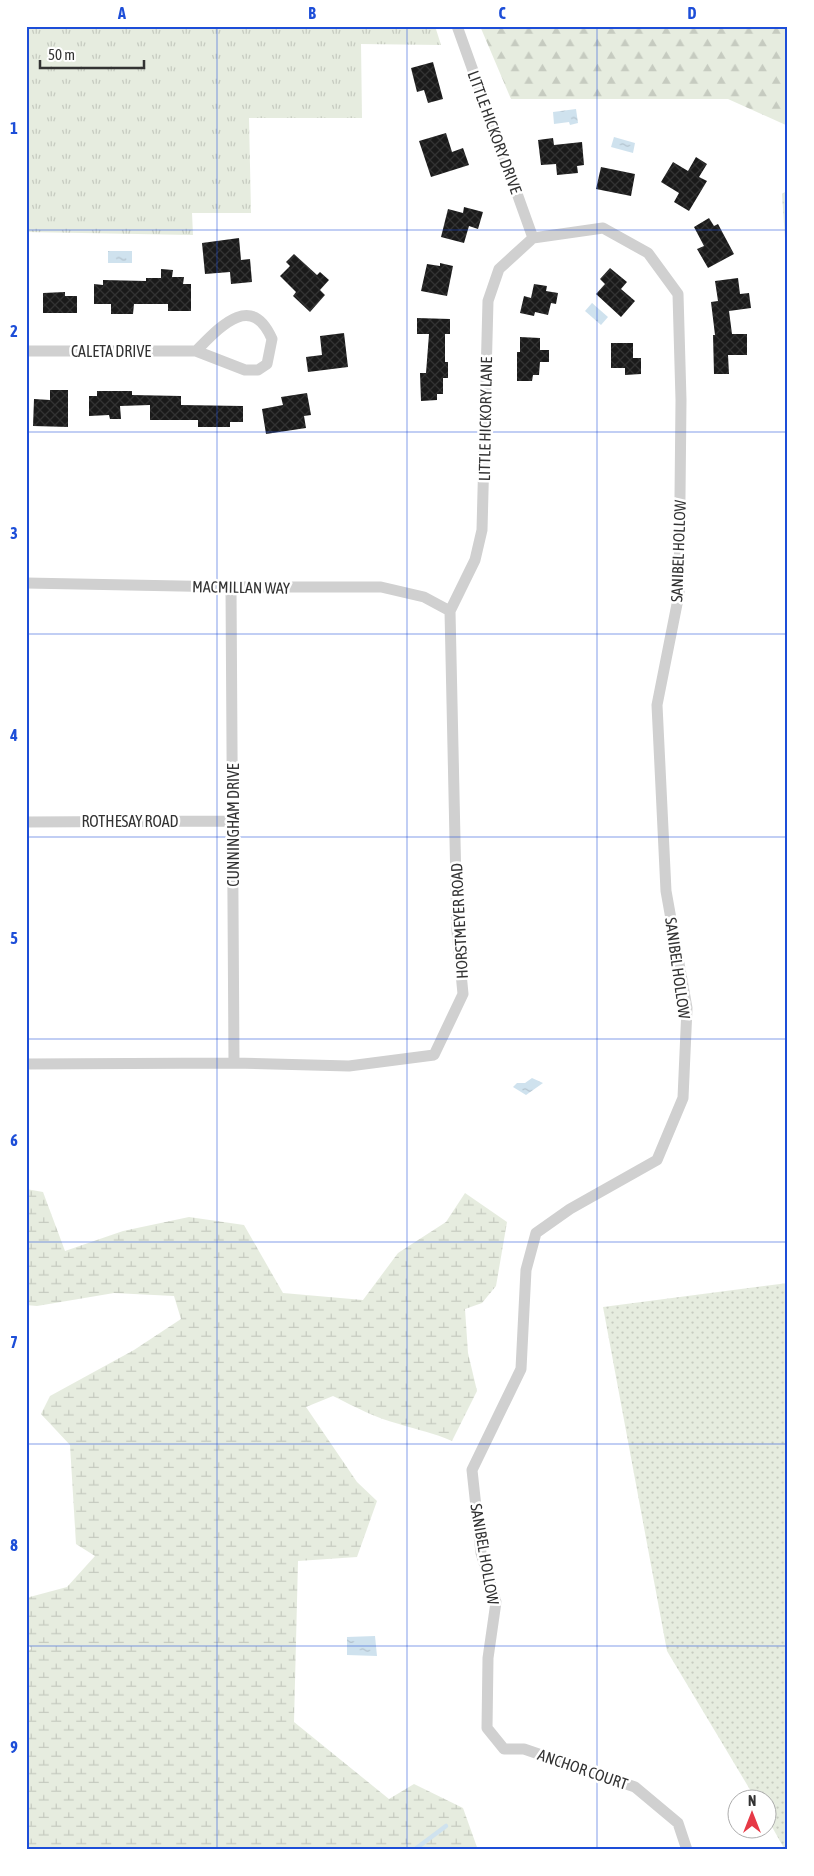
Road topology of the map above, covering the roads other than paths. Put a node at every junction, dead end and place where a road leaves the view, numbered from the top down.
1 (457, 26) edge
2 (533, 238) junction
3 (26, 351) edge
4 (196, 351) junction
5 (26, 583) edge
6 (231, 587) junction
7 (450, 611) junction
8 (234, 821) junction
9 (26, 822) edge
10 (234, 1062) junction
11 (26, 1064) edge
12 (486, 1728) joint
13 (687, 1850) edge

1 - 2 street, LITTLE HICKORY DRIVE
2 - 7 street, LITTLE HICKORY LANE
2 - 12 street, SANIBEL HOLLOW
3 - 4 street, CALETA DRIVE
4 - 4 street, CALETA DRIVE
5 - 6 street, MACMILLAN WAY
6 - 7 street, MACMILLAN WAY
6 - 8 street, CUNNINGHAM DRIVE
7 - 10 street, HORSTMEYER ROAD
8 - 9 street, ROTHESAY ROAD
8 - 10 street, CUNNINGHAM DRIVE
10 - 11 street, HORSTMEYER ROAD
12 - 13 street, ANCHOR COURT

